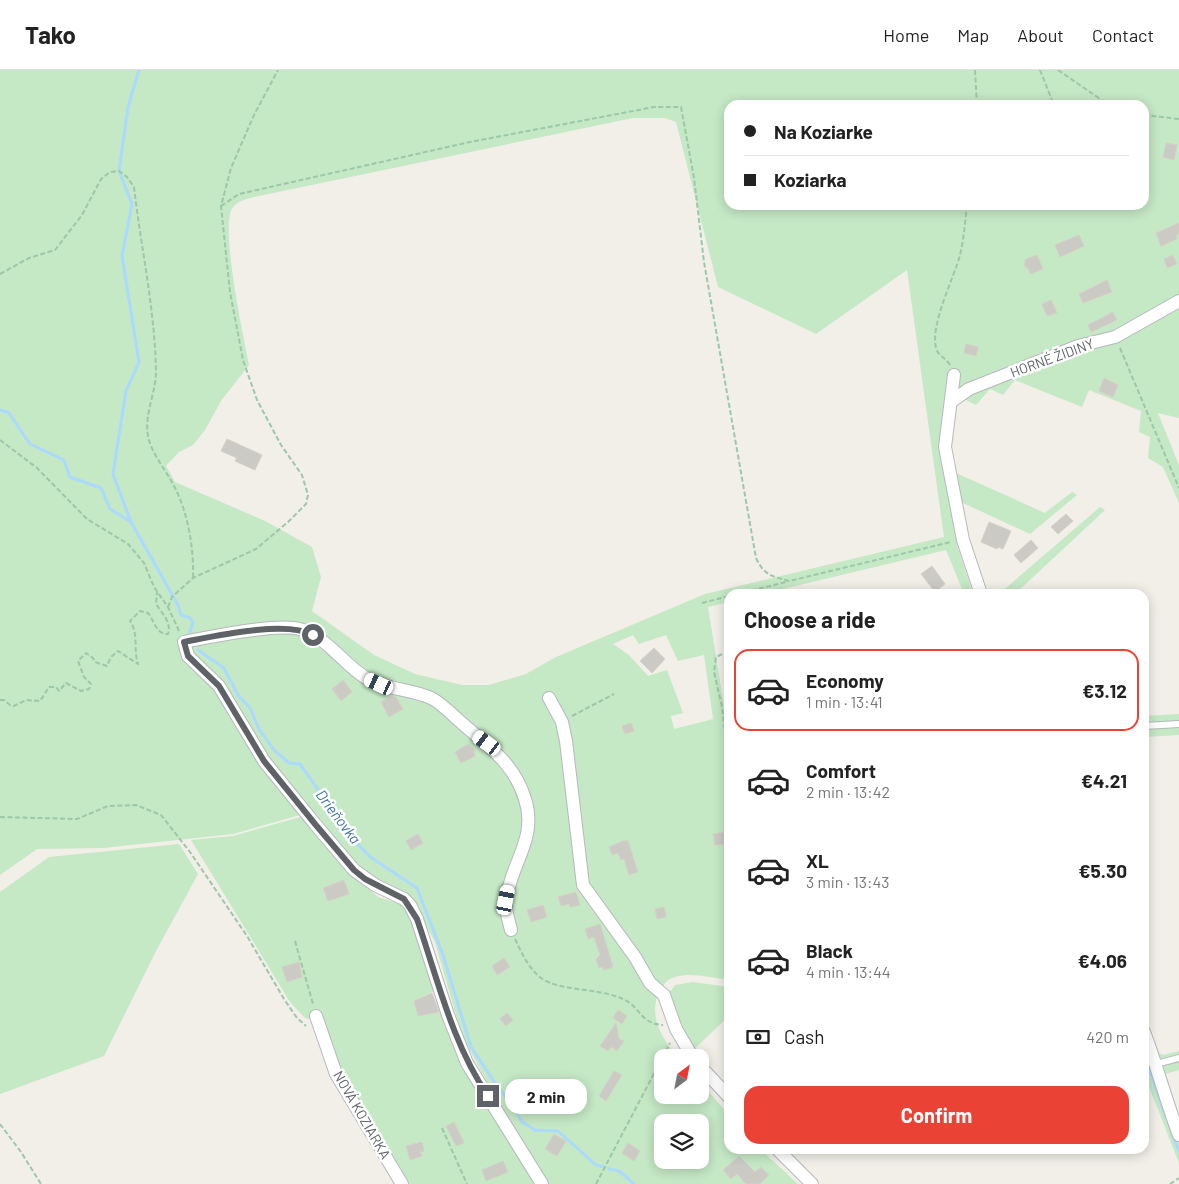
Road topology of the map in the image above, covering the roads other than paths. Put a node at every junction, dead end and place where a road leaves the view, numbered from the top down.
1 (1179, 301) edge
2 (954, 375) road end
3 (952, 401) junction
4 (979, 589) edge
5 (549, 698) dead end
6 (1179, 724) edge
7 (1149, 726) edge
8 (511, 930) road end
9 (316, 1016) road end
10 (1149, 1045) edge
11 (687, 1049) edge
12 (1179, 1058) edge
13 (1156, 1064) junction
14 (709, 1076) edge
15 (724, 1092) edge
16 (1179, 1135) edge
17 (782, 1154) edge
18 (402, 1184) edge
19 (542, 1184) edge
20 (812, 1184) edge

1 - 3 street, HORNÉ ŽIDINY
2 - 3 street
3 - 4 street
5 - 11 street
6 - 7 lane
8 - 19 street
9 - 18 street, NOVÁ KOZIARKA
10 - 13 street
12 - 13 lane
13 - 16 street
14 - 15 street
17 - 20 street

